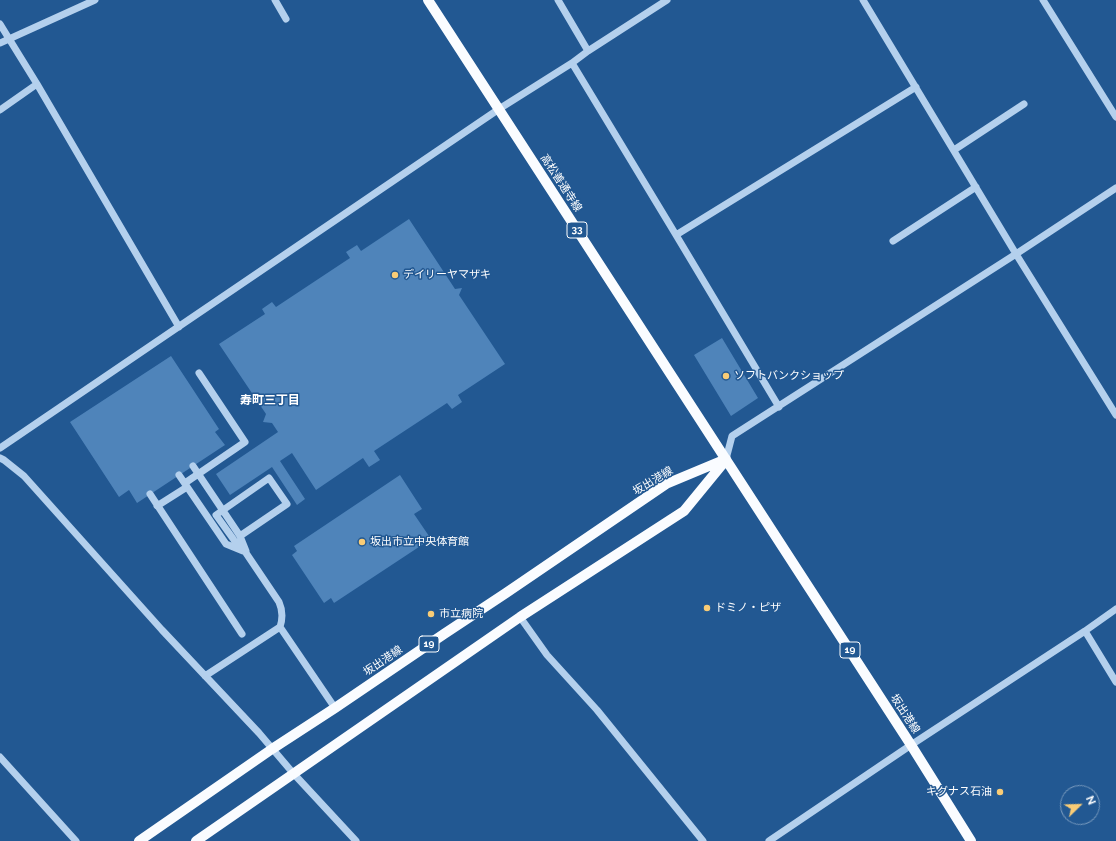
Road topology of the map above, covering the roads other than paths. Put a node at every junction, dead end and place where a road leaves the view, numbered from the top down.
1 (95, 0) edge
2 (275, 0) edge
3 (428, 0) edge
4 (558, 0) edge
5 (667, 0) edge
6 (863, 0) edge
7 (1043, 0) edge
8 (286, 19) dead end
9 (0, 24) edge
10 (9, 39) junction
11 (0, 43) edge
12 (588, 50) junction
13 (572, 63) junction
14 (37, 84) junction
15 (916, 87) junction
16 (1024, 104) dead end
17 (499, 109) junction
18 (0, 110) edge
19 (1116, 116) edge
20 (954, 150) junction
21 (976, 187) junction
22 (1116, 188) edge
23 (676, 234) junction
24 (893, 241) dead end
25 (1016, 254) junction
26 (179, 327) junction
27 (198, 373) dead end
28 (779, 406) junction
29 (1116, 415) edge
30 (0, 448) edge
31 (0, 458) edge
32 (726, 459) junction
33 (193, 466) dead end
34 (198, 474) junction
35 (179, 475) dead end
36 (186, 485) junction
37 (150, 494) dead end
38 (157, 506) junction
39 (223, 510) junction
40 (240, 536) junction
41 (246, 553) junction
42 (1116, 609) edge
43 (520, 618) junction
44 (280, 627) junction
45 (1084, 631) junction
46 (242, 634) dead end
47 (205, 676) junction
48 (1116, 682) edge
49 (334, 708) junction
50 (911, 745) junction
51 (272, 749) junction
52 (0, 759) edge
53 (293, 773) junction
54 (774, 840) edge
55 (76, 841) edge
56 (139, 841) edge
57 (196, 841) edge
58 (356, 841) edge
59 (703, 841) edge
60 (971, 841) edge

1 - 10 street
2 - 8 street
3 - 17 main road, 高松善通寺線 / 33
4 - 12 street
5 - 12 street
6 - 15 street
7 - 19 street
9 - 10 street
10 - 11 street
10 - 14 street
12 - 13 street
13 - 17 street
13 - 23 street
14 - 18 street
14 - 26 street
15 - 20 street
15 - 23 street
16 - 20 street
17 - 26 street
17 - 32 main road, 高松善通寺線 / 33
20 - 21 street
21 - 24 street
21 - 25 street
22 - 25 street
23 - 28 street
25 - 28 street
25 - 29 street
26 - 30 street
27 - 34 street
28 - 32 street
31 - 47 street
32 - 43 main road
32 - 49 main road, 坂出港線 / 19
32 - 50 main road, 坂出港線 / 19
33 - 34 street
34 - 36 street
34 - 39 street
35 - 36 street
36 - 38 street
36 - 41 street
37 - 38 street
38 - 46 street
39 - 40 street
39 - 40 street
39 - 41 street
40 - 41 street
41 - 44 street
42 - 45 street
43 - 53 main road
43 - 59 street
44 - 47 street
44 - 49 street
45 - 48 street
45 - 50 street
47 - 51 street
49 - 51 main road, 坂出港線 / 19
50 - 54 street
50 - 60 main road, 坂出港線 / 19
51 - 53 street
51 - 56 main road, 坂出港線 / 19
52 - 55 street
53 - 57 main road
53 - 58 street

